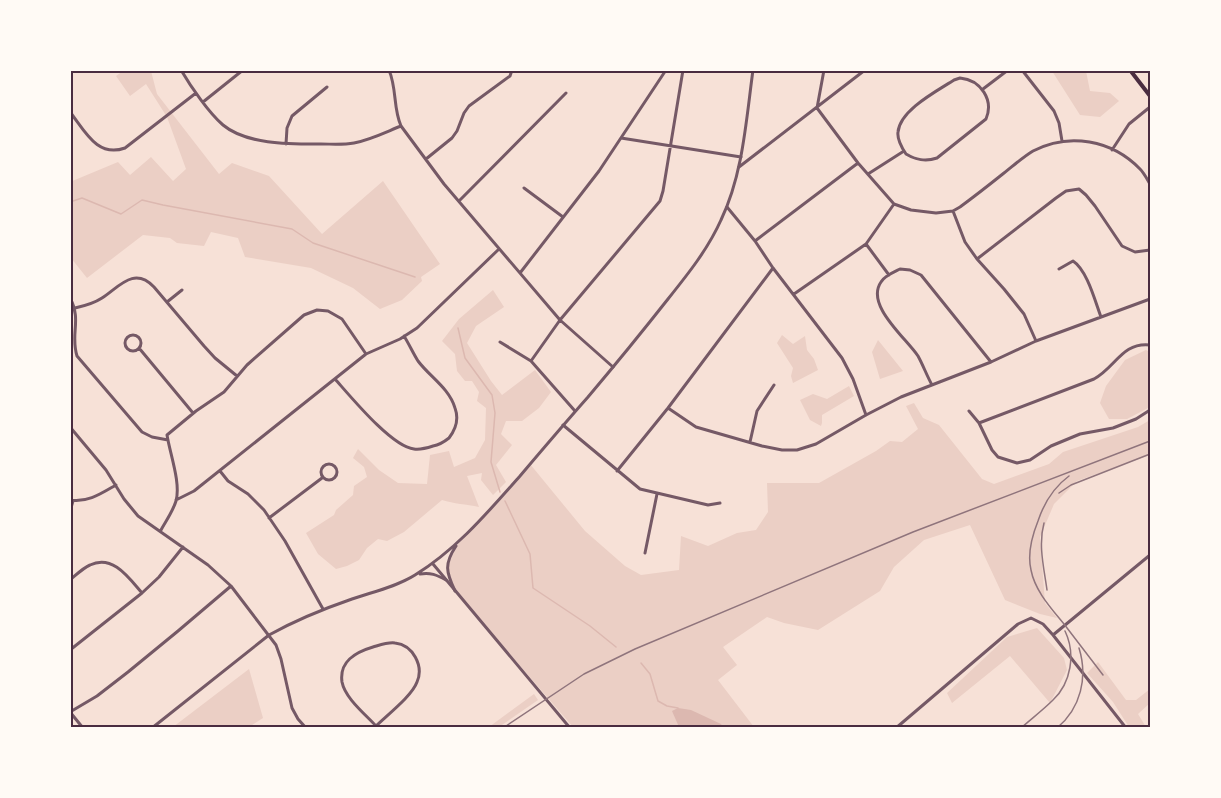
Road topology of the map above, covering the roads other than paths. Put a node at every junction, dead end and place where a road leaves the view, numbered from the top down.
1 (181, 70) edge
2 (243, 70) edge
3 (389, 70) edge
4 (512, 70) edge
5 (666, 70) edge
6 (683, 70) edge
7 (753, 70) edge
8 (824, 70) edge
9 (866, 70) edge
10 (1008, 70) edge
11 (1022, 70) edge
12 (1130, 70) edge
13 (327, 87) dead end
14 (983, 89) junction
15 (196, 93) junction
16 (566, 93) dead end
17 (1150, 96) edge
18 (203, 102) junction
19 (1150, 107) edge
20 (817, 108) junction
21 (70, 112) edge
22 (401, 126) junction
23 (621, 138) junction
24 (1062, 141) junction
25 (286, 144) junction
26 (671, 145) junction
27 (1112, 150) junction
28 (904, 151) junction
29 (741, 157) junction
30 (426, 159) junction
31 (858, 163) junction
32 (739, 167) junction
33 (868, 174) junction
34 (1150, 184) edge
35 (524, 188) dead end
36 (459, 201) junction
37 (894, 204) junction
38 (727, 207) junction
39 (953, 211) junction
40 (563, 217) junction
41 (755, 241) junction
42 (866, 244) junction
43 (499, 249) junction
44 (1150, 250) edge
45 (977, 259) junction
46 (773, 268) junction
47 (1059, 269) dead end
48 (520, 273) junction
49 (889, 275) junction
50 (182, 290) dead end
51 (794, 294) junction
52 (70, 298) edge
53 (1150, 300) edge
54 (167, 302) junction
55 (75, 309) junction
56 (1101, 317) junction
57 (560, 321) junction
58 (404, 336) junction
59 (1036, 341) junction
60 (500, 342) dead end
61 (1150, 345) edge
62 (139, 348) junction
63 (366, 354) junction
64 (531, 361) junction
65 (991, 362) junction
66 (613, 367) junction
67 (237, 376) junction
68 (335, 379) junction
69 (774, 385) dead end
70 (932, 385) junction
71 (668, 408) junction
72 (1150, 410) edge
73 (575, 411) junction
74 (969, 411) dead end
75 (193, 413) junction
76 (866, 415) junction
77 (979, 423) junction
78 (563, 425) junction
79 (70, 427) edge
80 (168, 440) junction
81 (750, 442) junction
82 (220, 471) junction
83 (617, 471) junction
84 (322, 478) junction
85 (116, 485) junction
86 (657, 494) junction
87 (176, 500) junction
88 (72, 501) edge
89 (720, 503) dead end
90 (70, 511) edge
91 (269, 518) junction
92 (161, 531) junction
93 (459, 543) junction
94 (183, 547) junction
95 (645, 553) dead end
96 (1150, 555) edge
97 (433, 564) junction
98 (412, 577) junction
99 (70, 580) edge
100 (446, 580) junction
101 (231, 586) junction
102 (455, 591) junction
103 (142, 593) junction
104 (323, 609) junction
105 (269, 635) junction
106 (1053, 635) junction
107 (70, 650) edge
108 (70, 712) edge
109 (375, 727) edge
110 (83, 728) edge
111 (152, 728) edge
112 (306, 728) edge
113 (570, 728) edge
114 (896, 728) edge
115 (1126, 728) edge

1 - 15 street
2 - 18 street
3 - 22 street
4 - 30 street
5 - 23 street
6 - 26 street
7 - 29 street
8 - 20 street
9 - 20 street
10 - 14 street
11 - 24 street
12 - 17 main road
13 - 25 street
14 - 28 street
14 - 28 street
15 - 18 street
15 - 21 street
16 - 36 street
18 - 25 street
19 - 27 street
20 - 31 street
20 - 32 street
22 - 25 street
22 - 30 street
23 - 26 street
23 - 40 street
24 - 27 street
24 - 39 street
26 - 29 street
26 - 57 street
27 - 34 street
28 - 33 street
29 - 32 street
30 - 36 street
31 - 33 street
31 - 41 street
32 - 38 street
33 - 37 street
35 - 40 street
36 - 43 street
37 - 39 street
37 - 42 street
38 - 41 street
38 - 66 street
39 - 45 street
40 - 48 street
41 - 46 street
42 - 49 street
42 - 51 street
43 - 48 street
43 - 58 street
44 - 45 street
45 - 59 street
46 - 51 street
46 - 71 street
47 - 56 street
48 - 57 street
49 - 65 street
49 - 70 street
50 - 54 street
51 - 76 street
52 - 55 street
53 - 56 street
54 - 55 street
54 - 67 street
55 - 80 street
56 - 59 street
57 - 64 street
57 - 66 street
58 - 63 street
58 - 68 street
59 - 65 street
60 - 64 street
61 - 77 street
62 - 62 street
62 - 75 street
63 - 67 street
63 - 68 street
64 - 73 street
65 - 70 street
66 - 73 street
67 - 75 street
68 - 82 street
69 - 81 street
70 - 76 street
71 - 81 street
71 - 83 street
72 - 77 street
73 - 78 street
74 - 77 street
75 - 80 street
76 - 81 street
78 - 83 street
78 - 93 street
79 - 85 street
80 - 87 street
82 - 87 street
82 - 91 street
83 - 86 street
84 - 84 street
84 - 91 street
85 - 88 street
85 - 92 street
86 - 89 street
86 - 95 street
87 - 92 street
88 - 90 street
91 - 104 street
92 - 94 street
93 - 97 street
93 - 102 street
94 - 101 street
94 - 103 street
96 - 106 street
97 - 98 street
97 - 100 street
98 - 100 street
98 - 104 street
99 - 103 street
100 - 102 street
101 - 105 street
101 - 108 street
102 - 113 street
103 - 107 street
104 - 105 street
105 - 111 street
105 - 112 street
106 - 114 street
106 - 115 street
108 - 110 street
109 - 109 street

